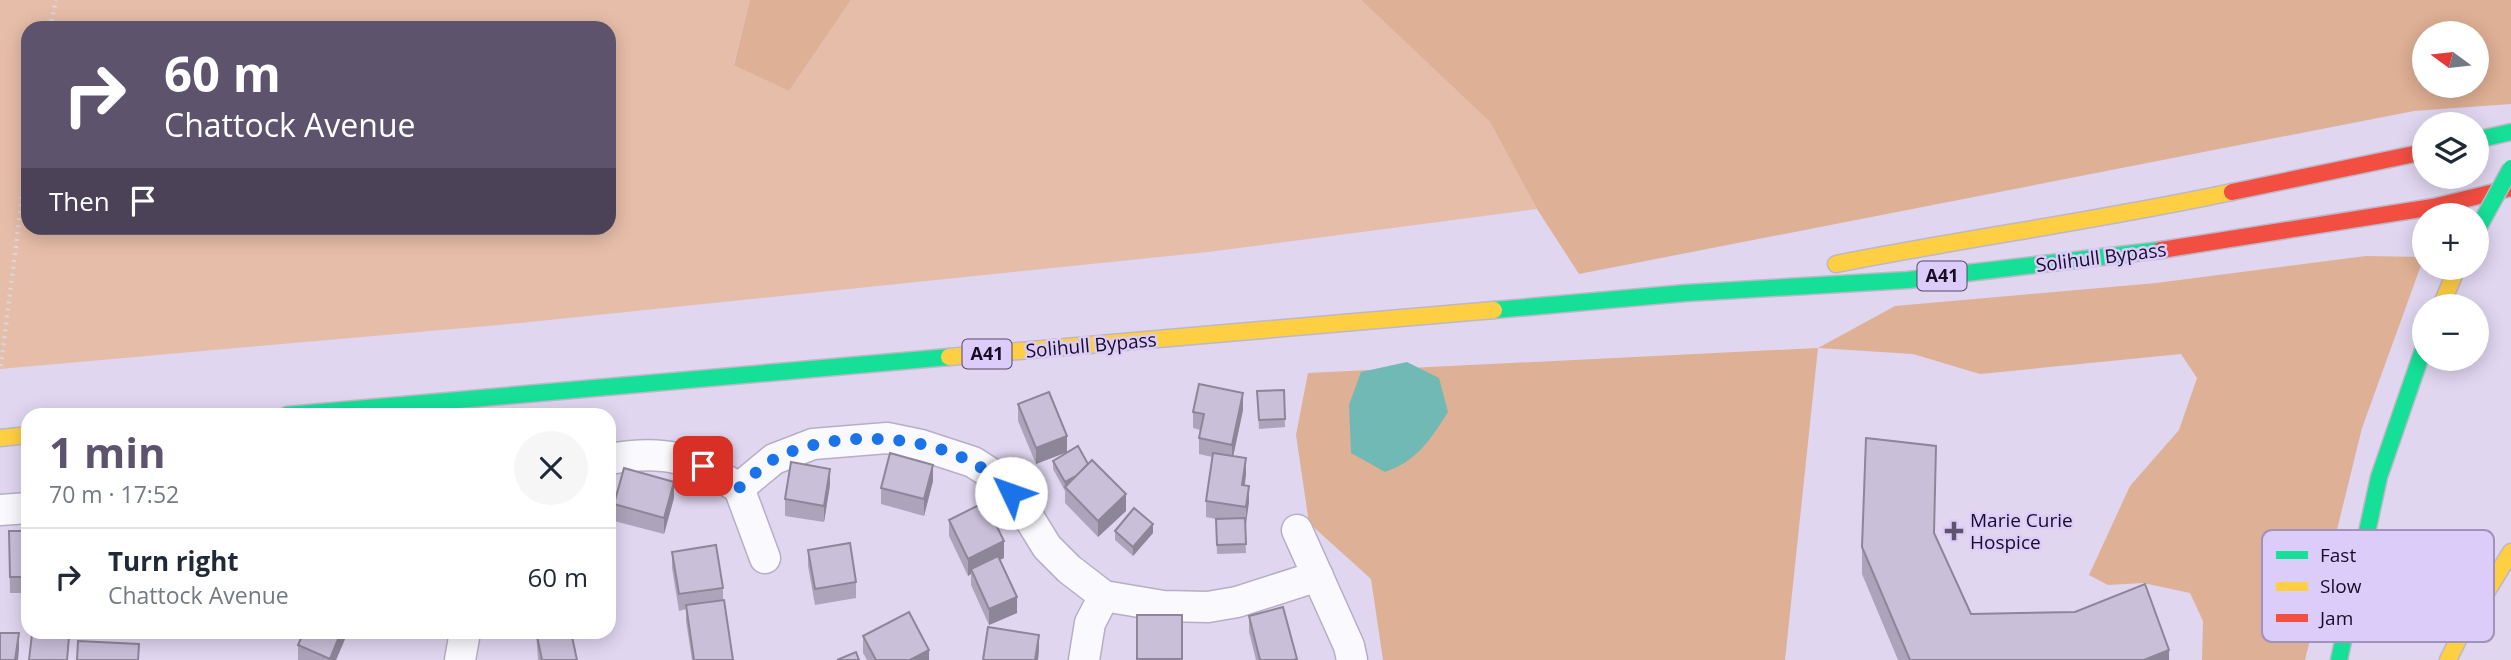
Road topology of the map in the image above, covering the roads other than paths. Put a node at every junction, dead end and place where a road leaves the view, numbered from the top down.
1 (2511, 132) edge
2 (2489, 137) edge
3 (2412, 155) edge
4 (2511, 168) edge
5 (2511, 188) edge
6 (2489, 208) edge
7 (1686, 293) junction
8 (2416, 371) edge
9 (367, 408) edge
10 (21, 436) edge
11 (0, 438) edge
12 (616, 458) edge
13 (739, 488) junction
14 (21, 508) edge
15 (0, 510) edge
16 (1297, 530) dead end
17 (2367, 530) edge
18 (2511, 552) edge
19 (765, 558) dead end
20 (1318, 576) junction
21 (2494, 580) edge
22 (1104, 596) junction
23 (464, 639) edge
24 (2343, 642) edge
25 (2457, 642) edge
26 (460, 660) edge
27 (1084, 660) edge
28 (1352, 660) edge
29 (2339, 660) edge
30 (2448, 660) edge

1 - 2 highway
3 - 7 highway, Solihull Bypass / A41
4 - 6 highway, bridge
5 - 7 highway, Solihull Bypass / A41
7 - 9 highway, Solihull Bypass / A41
8 - 17 highway
10 - 11 highway
12 - 13 street
13 - 19 street
13 - 22 street
14 - 15 street
16 - 20 street
18 - 21 highway
20 - 22 street
20 - 28 street
22 - 27 street
23 - 26 street
24 - 29 highway
25 - 30 highway

